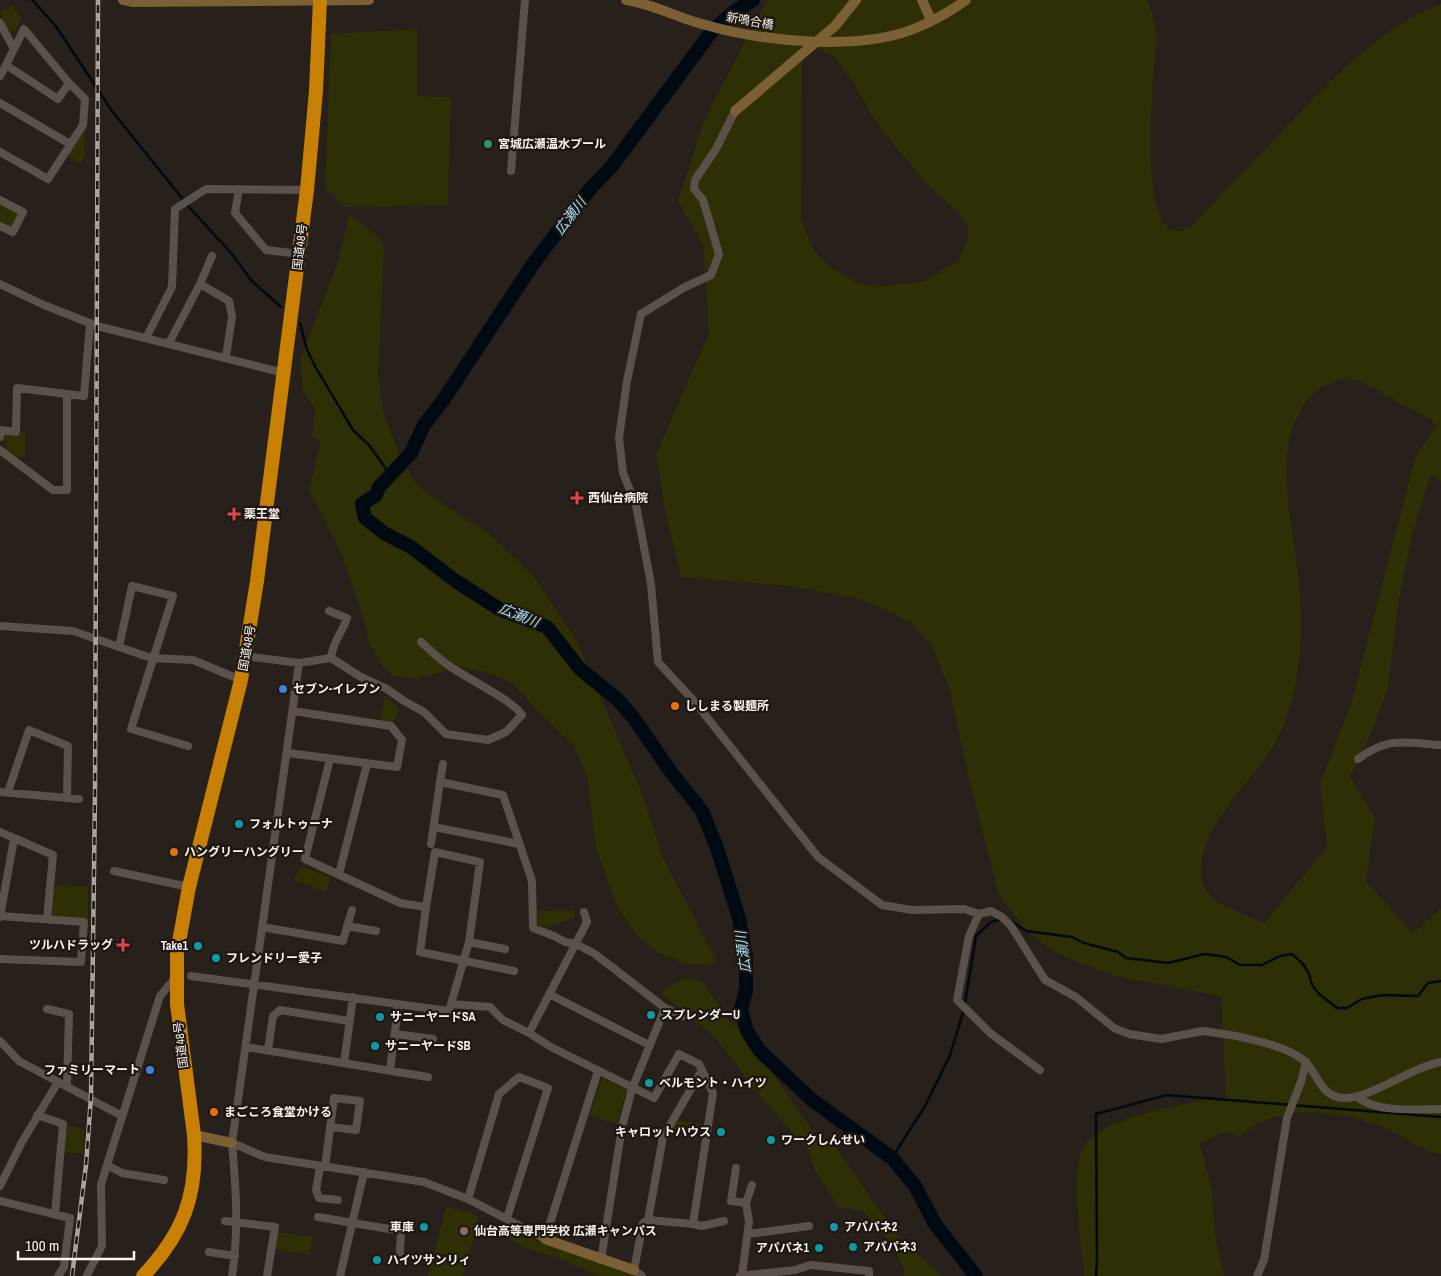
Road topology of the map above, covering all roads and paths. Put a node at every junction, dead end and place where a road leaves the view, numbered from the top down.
1 (124, 0) edge
2 (368, 0) edge
3 (525, 0) edge
4 (626, 0) edge
5 (856, 0) edge
6 (922, 0) edge
7 (966, 0) edge
8 (320, 1) edge
9 (931, 20) junction
10 (0, 22) edge
11 (14, 49) junction
12 (6, 65) junction
13 (0, 76) edge
14 (69, 83) junction
15 (0, 103) edge
16 (735, 111) joint
17 (70, 144) junction
18 (0, 152) edge
19 (511, 171) dead end
20 (239, 189) junction
21 (307, 190) junction
22 (0, 200) edge
23 (0, 226) edge
24 (299, 254) junction
25 (212, 256) dead end
26 (0, 284) edge
27 (200, 284) junction
28 (90, 324) junction
29 (146, 338) junction
30 (169, 343) junction
31 (226, 357) junction
32 (284, 373) junction
33 (67, 394) junction
34 (0, 437) edge
35 (0, 450) edge
36 (329, 611) dead end
37 (0, 626) edge
38 (420, 642) dead end
39 (120, 647) junction
40 (245, 656) junction
41 (155, 658) junction
42 (331, 658) junction
43 (299, 663) junction
44 (241, 680) junction
45 (293, 711) junction
46 (1441, 745) edge
47 (188, 746) dead end
48 (288, 753) junction
49 (330, 759) junction
50 (1358, 759) dead end
51 (367, 764) junction
52 (443, 764) dead end
53 (440, 782) junction
54 (4, 792) edge
55 (67, 798) junction
56 (79, 798) dead end
57 (434, 827) junction
58 (0, 832) edge
59 (14, 839) junction
60 (431, 844) dead end
61 (519, 844) junction
62 (114, 871) dead end
63 (339, 874) junction
64 (3, 879) edge
65 (189, 887) junction
66 (426, 908) junction
67 (352, 910) dead end
68 (584, 912) dead end
69 (978, 914) junction
70 (0, 916) edge
71 (47, 919) junction
72 (347, 926) junction
73 (262, 927) junction
74 (376, 931) dead end
75 (469, 942) junction
76 (576, 944) junction
77 (505, 949) dead end
78 (0, 959) edge
79 (462, 960) junction
80 (514, 971) dead end
81 (191, 976) dead end
82 (176, 977) junction
83 (254, 984) junction
84 (550, 994) junction
85 (353, 997) junction
86 (451, 1004) junction
87 (398, 1008) dead end
88 (665, 1008) junction
89 (47, 1009) dead end
90 (683, 1016) dead end
91 (349, 1021) junction
92 (529, 1033) junction
93 (395, 1034) junction
94 (433, 1039) dead end
95 (0, 1041) edge
96 (649, 1045) junction
97 (246, 1047) junction
98 (268, 1050) junction
99 (1306, 1062) junction
100 (1441, 1062) edge
101 (344, 1063) junction
102 (390, 1070) junction
103 (702, 1070) junction
104 (1040, 1070) dead end
105 (598, 1071) junction
106 (428, 1077) dead end
107 (58, 1082) junction
108 (67, 1086) junction
109 (632, 1089) junction
110 (1358, 1096) junction
111 (1441, 1109) edge
112 (37, 1116) junction
113 (122, 1116) junction
114 (330, 1127) junction
115 (194, 1135) junction
116 (232, 1143) junction
117 (107, 1166) junction
118 (322, 1166) junction
119 (736, 1168) dead end
120 (364, 1172) junction
121 (164, 1180) dead end
122 (752, 1185) dead end
123 (0, 1186) edge
124 (468, 1199) junction
125 (338, 1200) dead end
126 (0, 1201) edge
127 (746, 1203) junction
128 (55, 1214) junction
129 (318, 1217) dead end
130 (507, 1218) junction
131 (648, 1220) junction
132 (226, 1221) dead end
133 (724, 1221) dead end
134 (237, 1222) junction
135 (352, 1222) junction
136 (693, 1224) junction
137 (809, 1226) dead end
138 (748, 1234) junction
139 (545, 1239) junction
140 (209, 1252) dead end
141 (400, 1252) dead end
142 (235, 1256) junction
143 (601, 1260) junction
144 (829, 1267) junction
145 (638, 1273) edge
146 (87, 1275) edge
147 (744, 1275) edge
148 (58, 1276) edge
149 (143, 1276) edge
150 (232, 1276) edge
151 (267, 1276) edge
152 (340, 1276) edge
153 (828, 1276) edge
154 (869, 1276) edge
155 (1257, 1276) edge

1 - 8 street
2 - 8 street
3 - 19 street
4 - 9 street, 新鳴合橋
5 - 16 street
6 - 9 street
7 - 9 street, 新鳴合橋
8 - 21 highway, 国道48号
10 - 11 street
11 - 12 street
11 - 14 street
12 - 13 street
12 - 14 street
14 - 17 street
15 - 17 street
16 - 69 street
17 - 18 street
20 - 21 street
20 - 24 street
20 - 29 street
21 - 24 highway, 国道48号
22 - 23 street
24 - 32 highway, 国道48号
25 - 27 street
26 - 28 street
27 - 30 street
27 - 31 street
28 - 29 street
28 - 33 street
29 - 30 street
30 - 31 street
31 - 32 street
32 - 40 highway, 国道48号
33 - 34 street
33 - 35 street
36 - 42 street
37 - 39 street
38 - 42 street
39 - 41 street
39 - 41 street
40 - 43 street
40 - 44 highway, 国道48号
41 - 44 street
41 - 47 street
42 - 43 street
43 - 45 street
44 - 65 highway, 国道48号
45 - 48 street
45 - 51 street
46 - 50 street
48 - 49 street
48 - 73 street
49 - 51 street
49 - 63 street
51 - 63 street
52 - 53 street
53 - 57 street
53 - 61 street
54 - 55 street
54 - 55 street
55 - 56 street
57 - 60 street
57 - 61 street
58 - 59 street
59 - 64 street
59 - 71 street
61 - 76 street
62 - 65 street
63 - 66 street
64 - 70 street
65 - 82 highway, 国道48号
66 - 75 street
66 - 79 street
67 - 72 street
68 - 76 street
69 - 99 street
69 - 104 street
70 - 71 street
71 - 78 street
72 - 73 street
72 - 74 street
73 - 83 street
75 - 77 street
75 - 79 street
76 - 84 street
76 - 88 street
79 - 80 street
79 - 86 street
81 - 83 street
82 - 113 street
82 - 115 highway, 国道48号
83 - 85 street
83 - 97 street
84 - 92 street
84 - 96 street
85 - 86 street
85 - 91 street
86 - 92 street
87 - 93 street
88 - 90 street
88 - 96 street
89 - 108 street
91 - 98 street
91 - 101 street
92 - 105 street
93 - 94 street
93 - 102 street
95 - 107 street
96 - 109 street
97 - 98 street
97 - 116 street
98 - 101 street
99 - 110 street
99 - 155 street
100 - 110 street
101 - 102 street
102 - 106 street
103 - 109 street
103 - 131 street
103 - 136 street
105 - 109 street
105 - 139 street
107 - 108 street
107 - 112 street
108 - 113 street
109 - 143 street
110 - 111 street
112 - 123 street
112 - 128 street
113 - 117 street
114 - 114 street
114 - 118 street
115 - 116 street
115 - 149 highway, 国道48号
116 - 118 street
116 - 134 street
117 - 121 street
117 - 146 street
118 - 120 street
118 - 125 street
119 - 127 street
120 - 124 street
120 - 135 street
122 - 127 street
124 - 130 street
124 - 130 street
126 - 128 street
127 - 138 street
128 - 148 street
129 - 135 street
130 - 139 street
131 - 136 street
131 - 145 street
132 - 134 street
133 - 136 street
134 - 142 street
134 - 151 street
135 - 141 street
135 - 152 street
137 - 138 street
138 - 147 street
139 - 143 street
140 - 142 street
142 - 150 street
143 - 145 street
144 - 147 street
144 - 153 street
144 - 154 street

